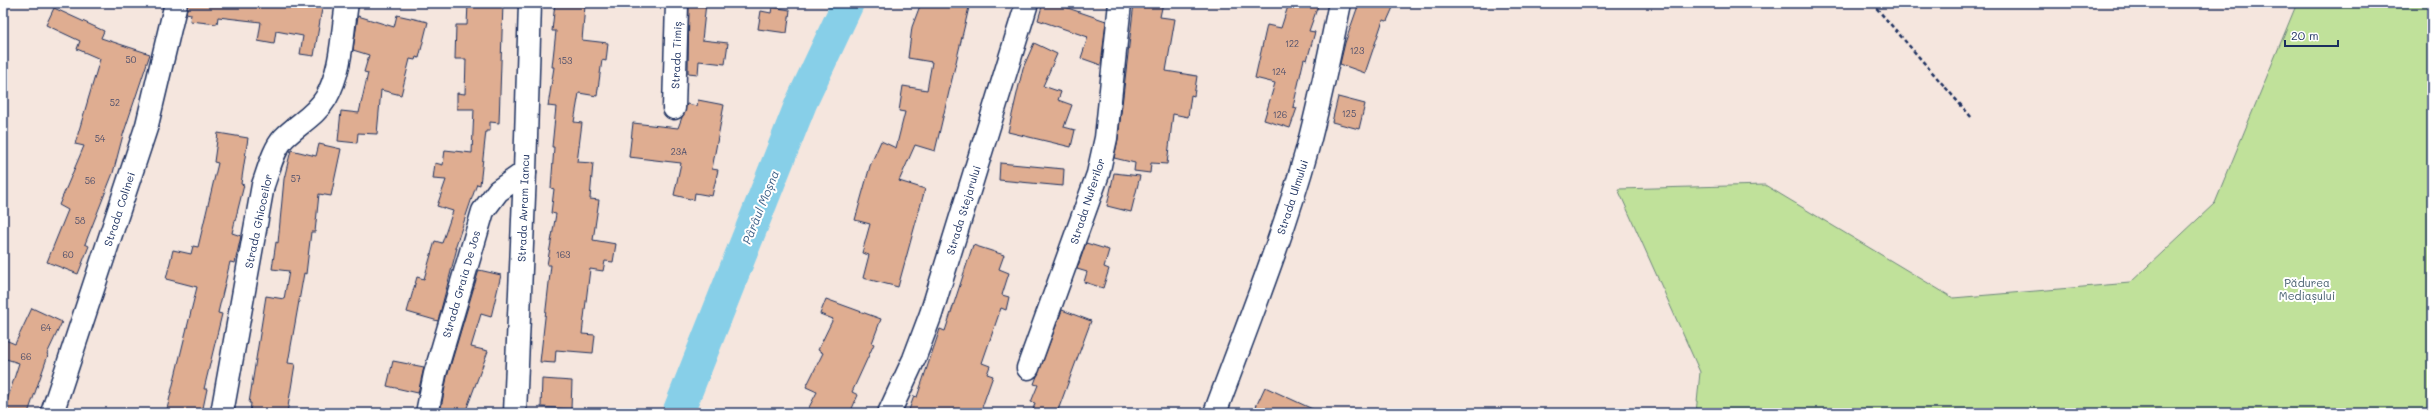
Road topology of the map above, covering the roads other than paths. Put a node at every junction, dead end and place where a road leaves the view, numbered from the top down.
1 (176, 3) edge
2 (347, 3) edge
3 (530, 3) edge
4 (677, 3) edge
5 (1027, 3) edge
6 (1120, 3) edge
7 (1340, 3) edge
8 (674, 108) dead end
9 (525, 172) junction
10 (1028, 368) dead end
11 (52, 413) edge
12 (222, 413) edge
13 (427, 413) edge
14 (515, 413) edge
15 (889, 413) edge
16 (1215, 413) edge

1 - 11 street, Strada Colinei
2 - 12 street, Strada Ghioceilor
3 - 9 street, Strada Avram Iancu
4 - 8 street, Strada Timiș
5 - 15 street, Strada Stejarului
6 - 10 street, Strada Nuferilor
7 - 16 street, Strada Ulmului
9 - 13 street, Strada Graia De Jos
9 - 14 street, Strada Avram Iancu

